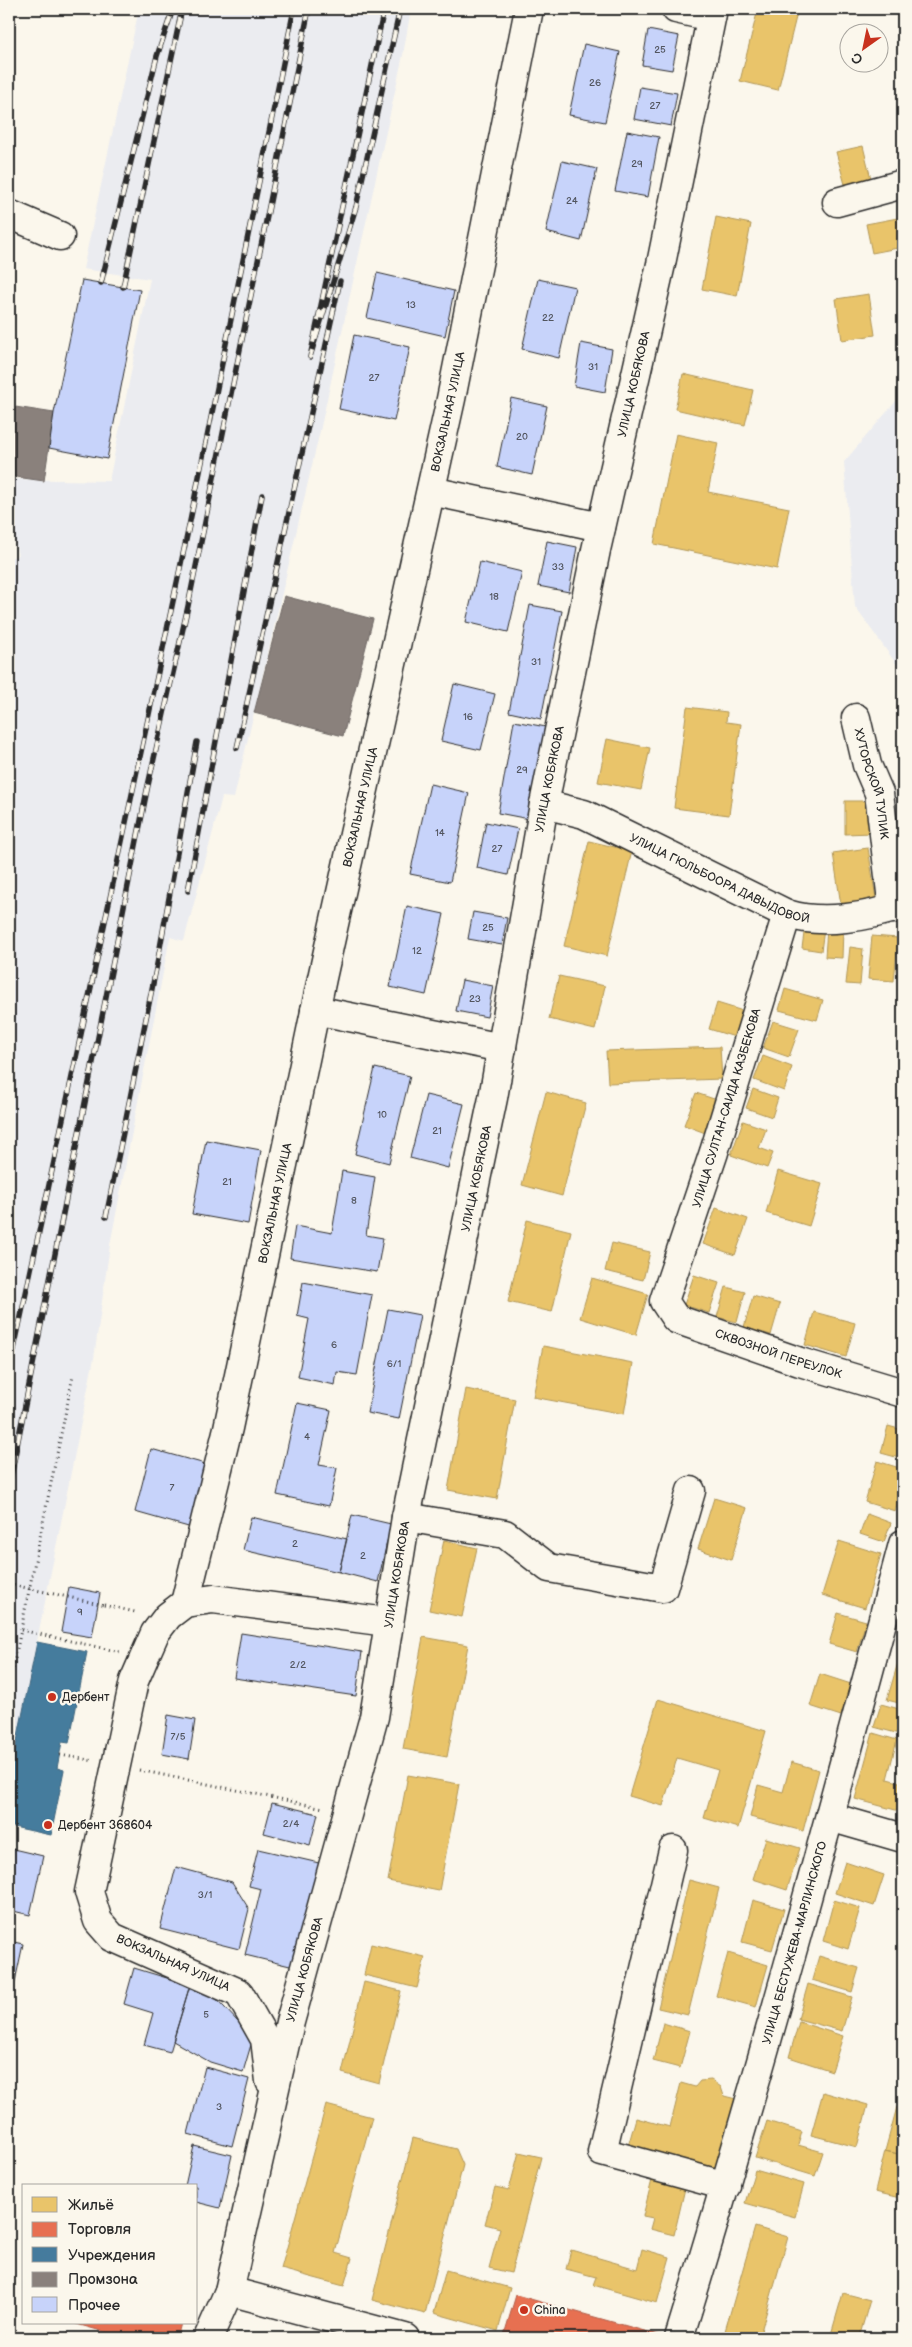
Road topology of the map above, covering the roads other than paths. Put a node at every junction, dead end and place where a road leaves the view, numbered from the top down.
1 (529, 9) edge
2 (676, 9) edge
3 (712, 13) edge
4 (903, 184) edge
5 (837, 202) dead end
6 (9, 214) edge
7 (60, 236) dead end
8 (431, 491) junction
9 (601, 528) junction
10 (856, 718) dead end
11 (544, 804) junction
12 (898, 907) edge
13 (787, 914) junction
14 (316, 1010) junction
15 (502, 1048) junction
16 (664, 1301) joint
17 (903, 1393) edge
18 (692, 1491) dead end
19 (406, 1517) junction
20 (903, 1544) edge
21 (185, 1604) junction
22 (388, 1622) junction
23 (830, 1817) junction
24 (903, 1838) edge
25 (673, 1850) dead end
26 (273, 2102) junction
27 (726, 2186) junction
28 (229, 2292) junction
29 (208, 2338) edge
30 (405, 2338) edge
31 (679, 2338) edge

1 - 8 street, ВОКЗАЛЬНАЯ УЛИЦА
2 - 3 street
3 - 9 street, УЛИЦА КОБЯКОВА
4 - 5 street
6 - 7 street
8 - 9 street
8 - 14 street, ВОКЗАЛЬНАЯ УЛИЦА
9 - 11 street, УЛИЦА КОБЯКОВА
10 - 12 street, ХУТОРСКОЙ ТУПИК
11 - 13 street, УЛИЦА ГЮЛЬБООРА ДАВЫДОВОЙ
11 - 15 street, УЛИЦА КОБЯКОВА
12 - 13 street, УЛИЦА ГЮЛЬБООРА ДАВЫДОВОЙ
13 - 16 street, УЛИЦА СУЛТАН-САИДА КАЗБЕКОВА
14 - 15 street
14 - 21 street, ВОКЗАЛЬНАЯ УЛИЦА
15 - 19 street, УЛИЦА КОБЯКОВА
16 - 17 street, СКВОЗНОЙ ПЕРЕУЛОК
18 - 19 street
19 - 22 street, УЛИЦА КОБЯКОВА
20 - 23 street, УЛИЦА БЕСТУЖЕВА-МАРЛИНСКОГО
21 - 22 street, ВОКЗАЛЬНАЯ УЛИЦА
21 - 26 street, ВОКЗАЛЬНАЯ УЛИЦА
22 - 26 street, УЛИЦА КОБЯКОВА
23 - 24 street
23 - 27 street, УЛИЦА БЕСТУЖЕВА-МАРЛИНСКОГО
25 - 27 street
26 - 28 street, УЛИЦА КОБЯКОВА
27 - 31 street, УЛИЦА БЕСТУЖЕВА-МАРЛИНСКОГО
28 - 29 street, УЛИЦА КОБЯКОВА
28 - 30 street

